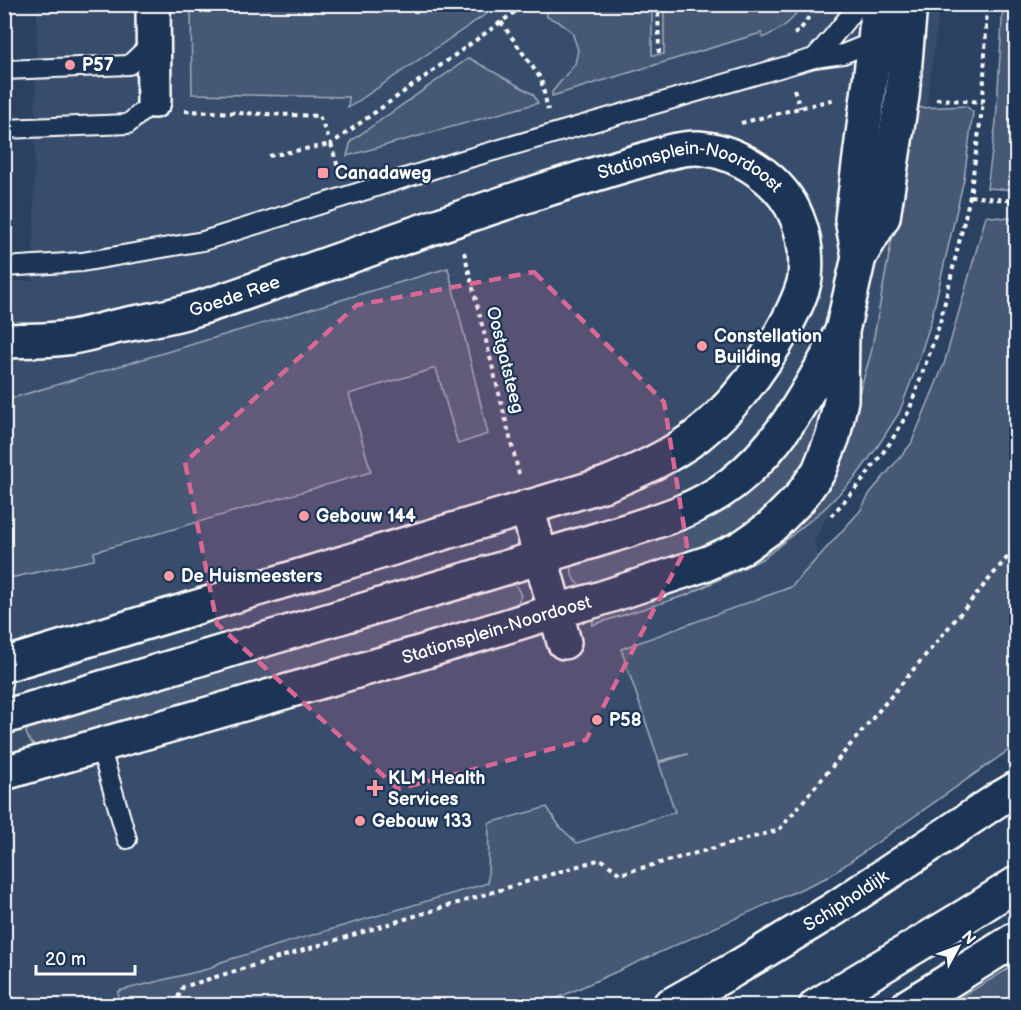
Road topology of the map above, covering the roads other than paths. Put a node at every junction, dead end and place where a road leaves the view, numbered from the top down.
1 (153, 4) edge
2 (859, 4) edge
3 (878, 4) edge
4 (909, 14) edge
5 (153, 42) junction
6 (875, 42) junction
7 (814, 58) junction
8 (4, 70) edge
9 (167, 106) joint
10 (4, 129) edge
11 (456, 219) joint
12 (859, 257) junction
13 (4, 267) edge
14 (842, 331) junction
15 (4, 342) edge
16 (527, 507) junction
17 (542, 557) junction
18 (556, 610) junction
19 (564, 642) dead end
20 (4, 665) edge
21 (4, 717) edge
22 (100, 746) junction
23 (4, 773) edge
24 (1017, 789) edge
25 (127, 839) dead end
26 (1017, 884) edge
27 (1017, 939) edge
28 (669, 1005) edge
29 (816, 1005) edge
30 (908, 1005) edge

1 - 5 street
2 - 7 lane
3 - 6 street, Stationsplein-Noordoost
4 - 6 lane
4 - 12 street, Stationsplein-Noordoost
5 - 8 lane
5 - 9 street
6 - 7 lane
6 - 12 street, Stationsplein-Noordoost
7 - 13 lane
9 - 10 lane
11 - 15 street, Goede Ree
11 - 16 street, Stationsplein-Noordoost
12 - 14 street, Stationsplein-Noordoost
14 - 17 street, Stationsplein-Noordoost
14 - 18 street, Stationsplein-Noordoost
16 - 17 street
16 - 20 street, Stationsplein-Noordoost
17 - 18 street
17 - 21 street, Stationsplein-Noordoost
18 - 19 street
18 - 22 street, Stationsplein-Noordoost
22 - 23 street, Stationsplein-Noordoost
22 - 25 lane
24 - 28 street, Schipholdijk
26 - 29 street
27 - 30 street

